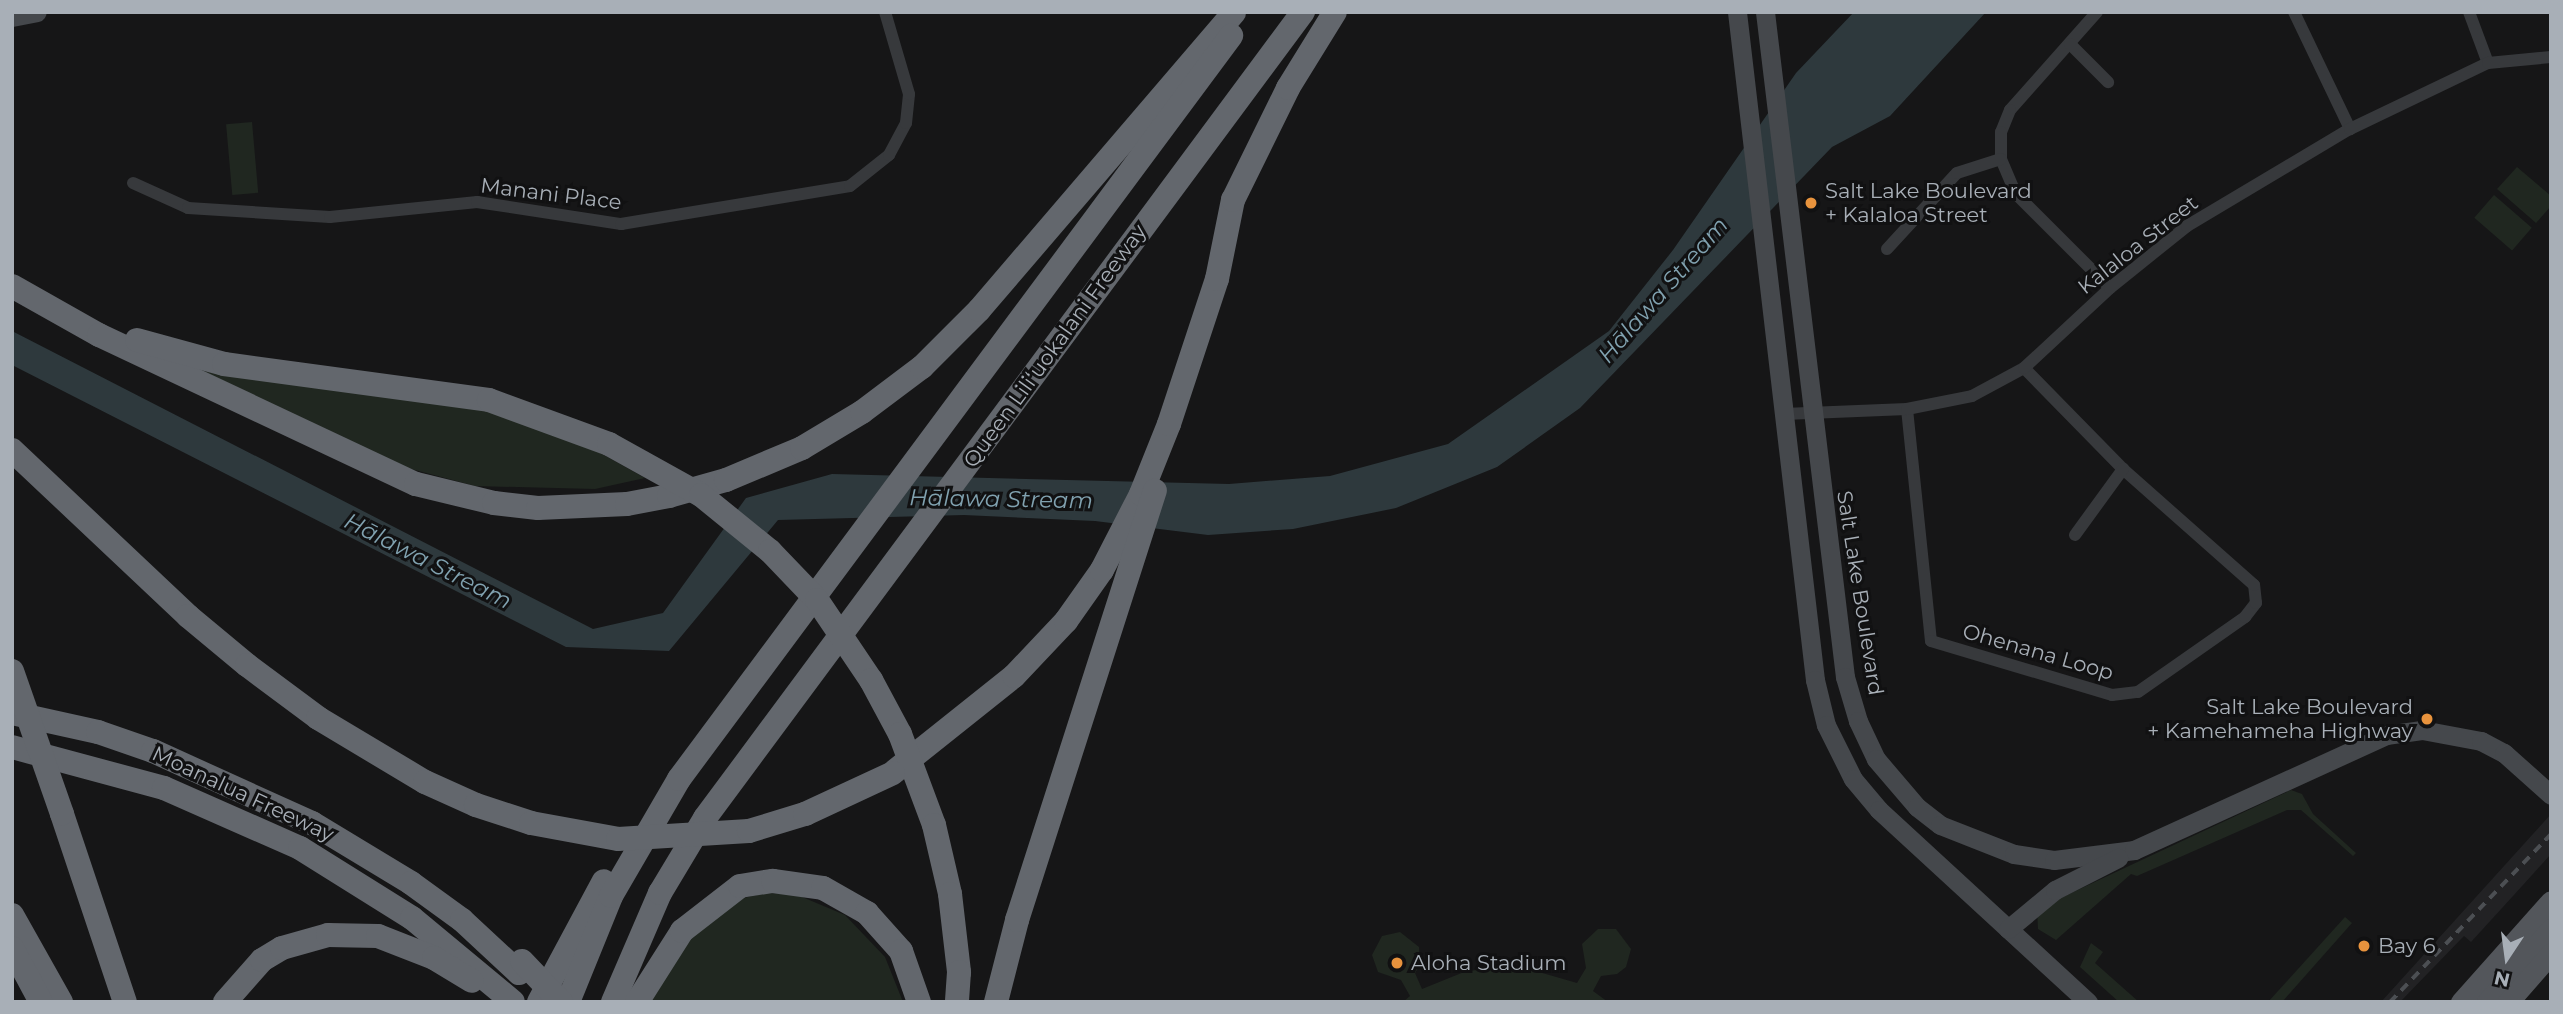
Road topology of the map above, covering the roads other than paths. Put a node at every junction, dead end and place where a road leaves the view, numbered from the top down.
1 (37, 12) edge
2 (885, 12) edge
3 (1234, 12) edge
4 (1247, 12) edge
5 (1303, 12) edge
6 (1335, 12) edge
7 (1737, 12) edge
8 (1765, 12) edge
9 (2097, 12) edge
10 (2294, 12) edge
11 (2469, 12) edge
12 (12, 17) edge
13 (2070, 44) junction
14 (2551, 57) edge
15 (2488, 63) junction
16 (1196, 72) junction
17 (2108, 82) dead end
18 (2350, 129) junction
19 (2001, 159) junction
20 (133, 183) dead end
21 (1887, 249) dead end
22 (12, 286) edge
23 (2109, 288) junction
24 (2024, 368) junction
25 (1907, 409) junction
26 (1784, 414) junction
27 (1811, 416) junction
28 (12, 450) edge
29 (2123, 469) junction
30 (1154, 474) junction
31 (2075, 535) dead end
32 (12, 671) edge
33 (12, 706) edge
34 (12, 713) edge
35 (98, 732) junction
36 (12, 747) edge
37 (679, 779) junction
38 (2551, 795) edge
39 (2134, 850) junction
40 (2551, 901) edge
41 (12, 915) edge
42 (2008, 929) junction
43 (2551, 929) edge
44 (12, 948) edge
45 (2550, 955) edge
46 (521, 967) junction
47 (506, 1001) edge
48 (41, 1002) edge
49 (61, 1002) edge
50 (125, 1002) edge
51 (225, 1002) edge
52 (539, 1002) edge
53 (546, 1002) edge
54 (561, 1002) edge
55 (568, 1002) edge
56 (613, 1002) edge
57 (637, 1002) edge
58 (919, 1002) edge
59 (957, 1002) edge
60 (996, 1002) edge
61 (2088, 1002) edge
62 (2461, 1002) edge
63 (2487, 1002) edge
64 (2508, 1002) edge

1 - 12 main road
2 - 20 street, Manani Place
3 - 16 highway
4 - 16 highway, Queen Liliʻuokalani Freeway
5 - 56 highway, Queen Liliʻuokalani Freeway
6 - 30 highway
7 - 26 main road
8 - 27 main road, Salt Lake Boulevard
9 - 13 street
10 - 18 street
11 - 15 street
13 - 17 street
13 - 19 street
14 - 15 street, Kalaloa Street
15 - 18 street, Kalaloa Street
16 - 22 highway
16 - 37 highway, Queen Liliʻuokalani Freeway
18 - 23 street, Kalaloa Street
19 - 21 street
19 - 23 street
22 - 59 highway, bridge
23 - 24 street, Kalaloa Street
24 - 25 street, Kalaloa Street
24 - 29 street, Ohenana Loop
25 - 27 street, Kalaloa Street
25 - 29 street, Ohenana Loop
26 - 27 street, Kalaloa Street
26 - 42 main road
27 - 39 main road, Salt Lake Boulevard
28 - 30 highway, bridge
29 - 31 street
30 - 60 highway
32 - 50 highway, bridge
33 - 35 highway
34 - 35 highway, Moanalua Freeway
35 - 46 highway, Moanalua Freeway
36 - 47 highway, Moanalua Freeway
37 - 52 highway
37 - 55 highway, Queen Liliʻuokalani Freeway
38 - 39 main road, Salt Lake Boulevard
39 - 42 main road
40 - 62 main road
41 - 49 highway
42 - 61 main road
43 - 63 main road
44 - 48 highway
45 - 64 main road
46 - 53 highway
46 - 54 highway, bridge
47 - 51 highway
57 - 58 highway

